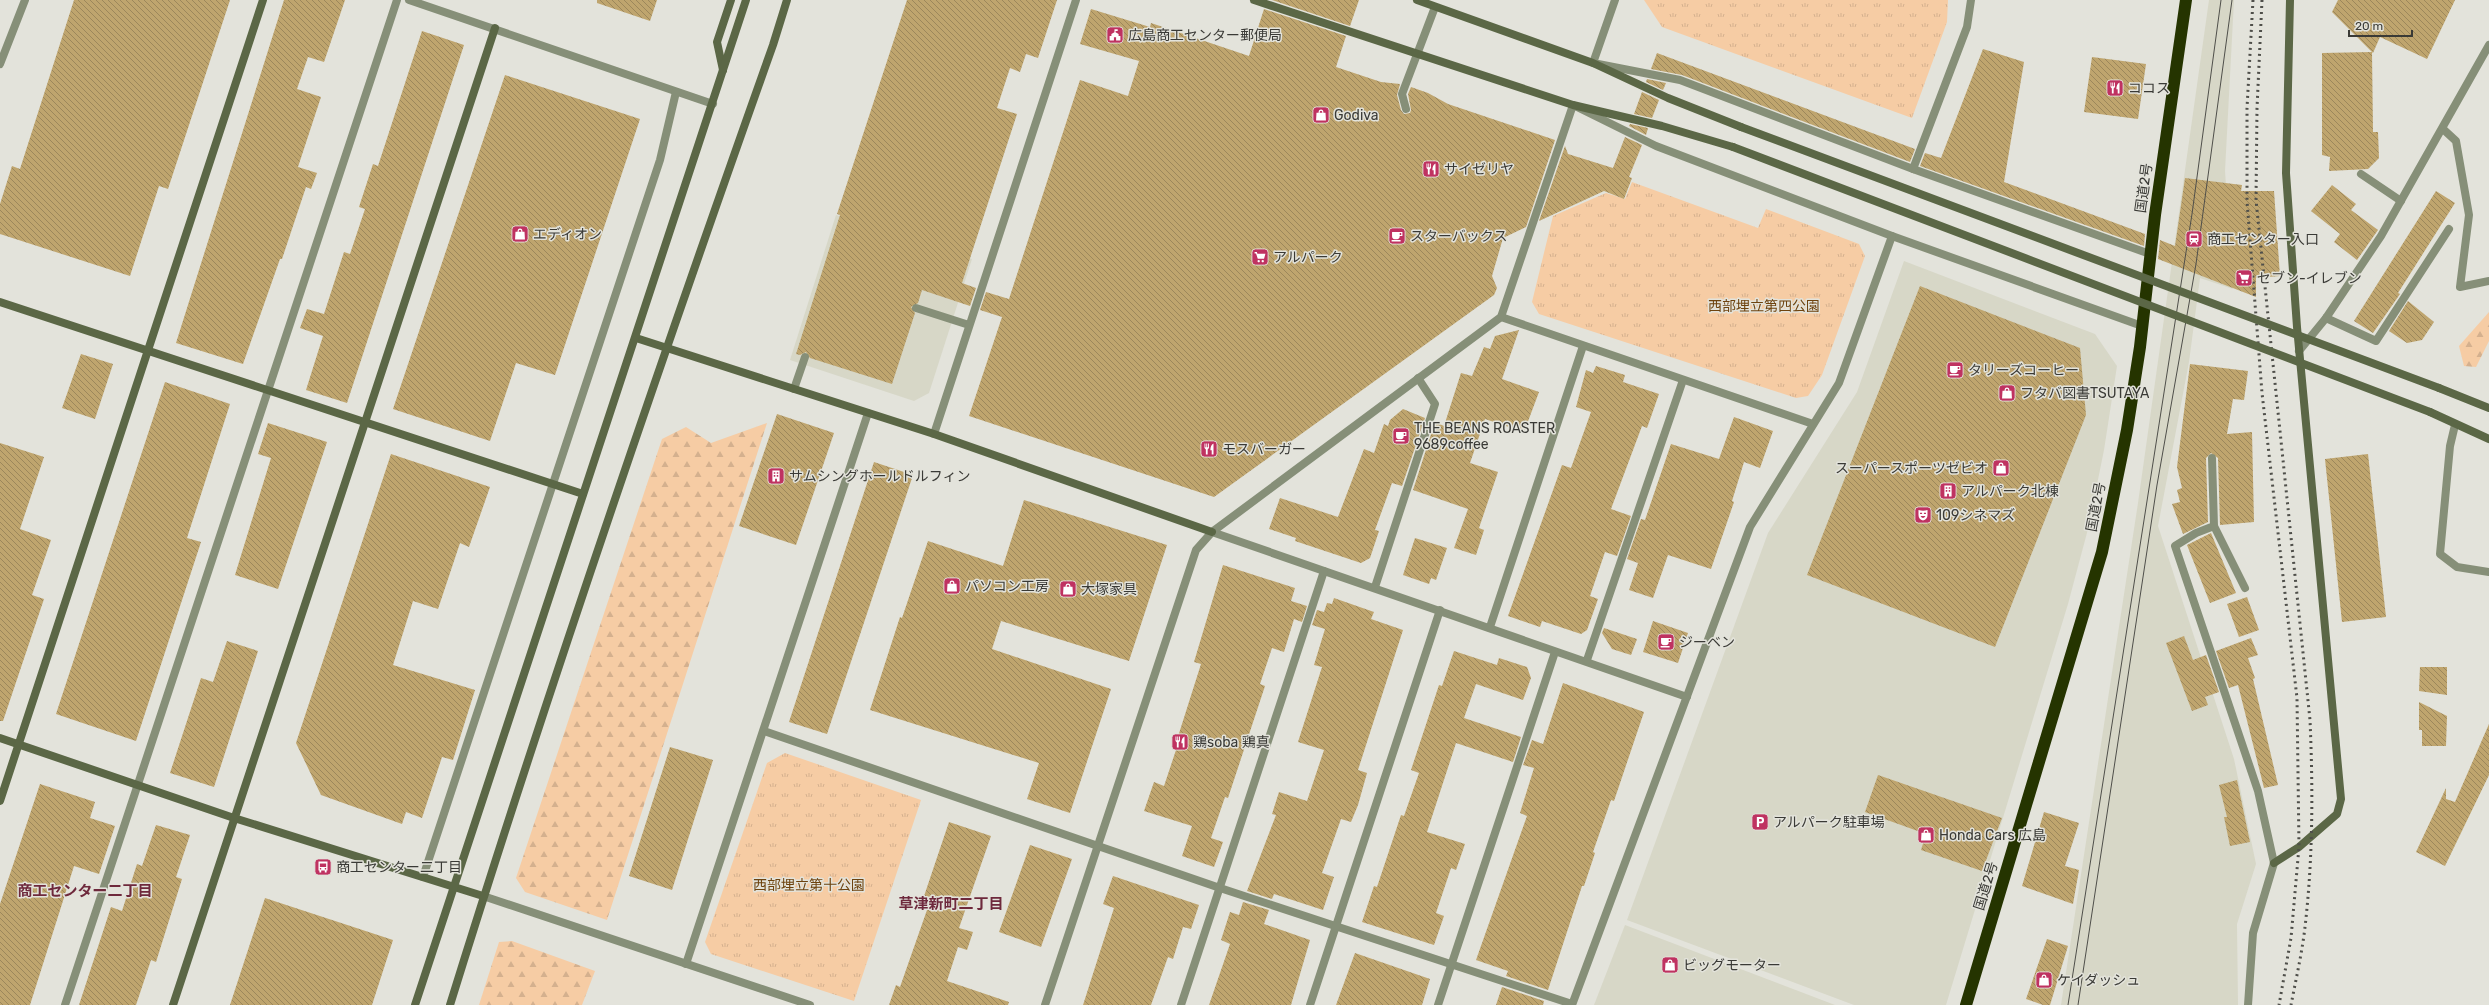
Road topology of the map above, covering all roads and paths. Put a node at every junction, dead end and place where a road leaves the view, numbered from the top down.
1 (25, 0) edge
2 (264, 0) edge
3 (397, 0) edge
4 (409, 0) edge
5 (731, 0) edge
6 (746, 0) edge
7 (787, 0) edge
8 (792, 0) edge
9 (1076, 0) edge
10 (1254, 0) edge
11 (1417, 0) edge
12 (1615, 0) edge
13 (1971, 0) edge
14 (2186, 0) edge
15 (2290, 0) edge
16 (1435, 7) junction
17 (495, 28) junction
18 (773, 45) junction
19 (2489, 45) edge
20 (1417, 56) junction
21 (1592, 63) junction
22 (0, 64) edge
23 (723, 73) junction
24 (676, 92) junction
25 (713, 104) junction
26 (1573, 105) junction
27 (1406, 109) dead end
28 (2443, 129) junction
29 (1913, 169) junction
30 (2361, 174) dead end
31 (2401, 201) junction
32 (2448, 229) dead end
33 (1892, 236) junction
34 (2150, 254) junction
35 (2489, 281) edge
36 (0, 302) edge
37 (916, 308) dead end
38 (1501, 317) junction
39 (2326, 318) junction
40 (969, 325) junction
41 (2142, 326) junction
42 (636, 338) junction
43 (1583, 346) junction
44 (665, 349) junction
45 (2299, 351) junction
46 (147, 352) junction
47 (805, 357) dead end
48 (1418, 378) junction
49 (1683, 380) junction
50 (268, 389) junction
51 (794, 390) junction
52 (2489, 408) edge
53 (868, 413) junction
54 (364, 422) junction
55 (1813, 424) junction
56 (2456, 425) junction
57 (934, 434) junction
58 (2489, 439) edge
59 (2212, 458) dead end
60 (552, 485) junction
61 (583, 494) junction
62 (2214, 526) junction
63 (1212, 532) junction
64 (1324, 572) junction
65 (2489, 572) edge
66 (1375, 588) junction
67 (2245, 588) dead end
68 (1440, 610) junction
69 (1490, 627) junction
70 (1555, 652) junction
71 (1587, 660) junction
72 (1687, 697) junction
73 (764, 731) junction
74 (0, 738) edge
75 (19, 744) junction
76 (137, 785) junction
77 (0, 802) edge
78 (234, 818) junction
79 (1097, 845) junction
80 (2274, 863) junction
81 (423, 877) junction
82 (455, 887) junction
83 (1220, 888) junction
84 (483, 896) junction
85 (1336, 928) junction
86 (686, 964) junction
87 (1451, 966) junction
88 (1572, 1004) edge
89 (65, 1005) edge
90 (173, 1005) edge
91 (416, 1005) edge
92 (450, 1005) edge
93 (810, 1005) edge
94 (1045, 1005) edge
95 (1182, 1005) edge
96 (1310, 1005) edge
97 (1438, 1005) edge
98 (1966, 1005) edge
99 (2248, 1005) edge

1 - 22 street
2 - 46 street
3 - 50 street
4 - 17 street
5 - 23 street
6 - 23 street
7 - 18 street
8 - 18 street
9 - 40 street
10 - 20 street
11 - 16 street
12 - 21 street
13 - 29 street
14 - 34 highway, 国道2号
15 - 45 street
16 - 20 street
16 - 21 street
17 - 24 street
17 - 54 street
18 - 44 street
19 - 28 street
20 - 26 street
20 - 27 street
21 - 29 street
21 - 52 street, bridge
23 - 25 street
24 - 25 street
24 - 60 street
25 - 42 street
26 - 33 street
26 - 38 street
26 - 56 street, bridge
28 - 31 street
28 - 35 street
29 - 34 street
30 - 31 street
31 - 39 street
32 - 39 street
33 - 41 street
33 - 55 street
34 - 41 highway, 国道2号
36 - 46 street
37 - 40 street
38 - 43 street
38 - 48 street
39 - 45 street
40 - 57 street
41 - 98 highway, 国道2号
42 - 44 street
42 - 61 street
43 - 49 street
43 - 69 street
44 - 51 street
44 - 84 street
45 - 80 street
46 - 50 street
46 - 75 street
47 - 51 street
48 - 63 street
48 - 66 street
49 - 55 street
49 - 71 street
50 - 54 street
50 - 76 street
51 - 53 street
53 - 57 street
53 - 73 street
54 - 60 street
54 - 78 street
55 - 72 street
56 - 58 street
56 - 65 street
57 - 63 street
59 - 62 street
60 - 61 street
60 - 81 street
61 - 82 street
62 - 67 street
62 - 80 street
63 - 64 street
63 - 79 street
64 - 66 street
64 - 83 street
66 - 68 street
68 - 69 street
68 - 85 street
69 - 70 street
70 - 71 street
70 - 87 street
71 - 72 street
72 - 88 street
73 - 79 street
73 - 86 street
74 - 75 street
75 - 76 street
75 - 77 street
76 - 78 street
76 - 89 street
78 - 81 street
78 - 90 street
79 - 83 street
79 - 94 street
80 - 99 street
81 - 82 street
82 - 84 street
82 - 91 street
83 - 85 street
83 - 95 street
84 - 86 street
84 - 92 street
85 - 87 street
85 - 96 street
86 - 93 street
87 - 88 street
87 - 97 street

